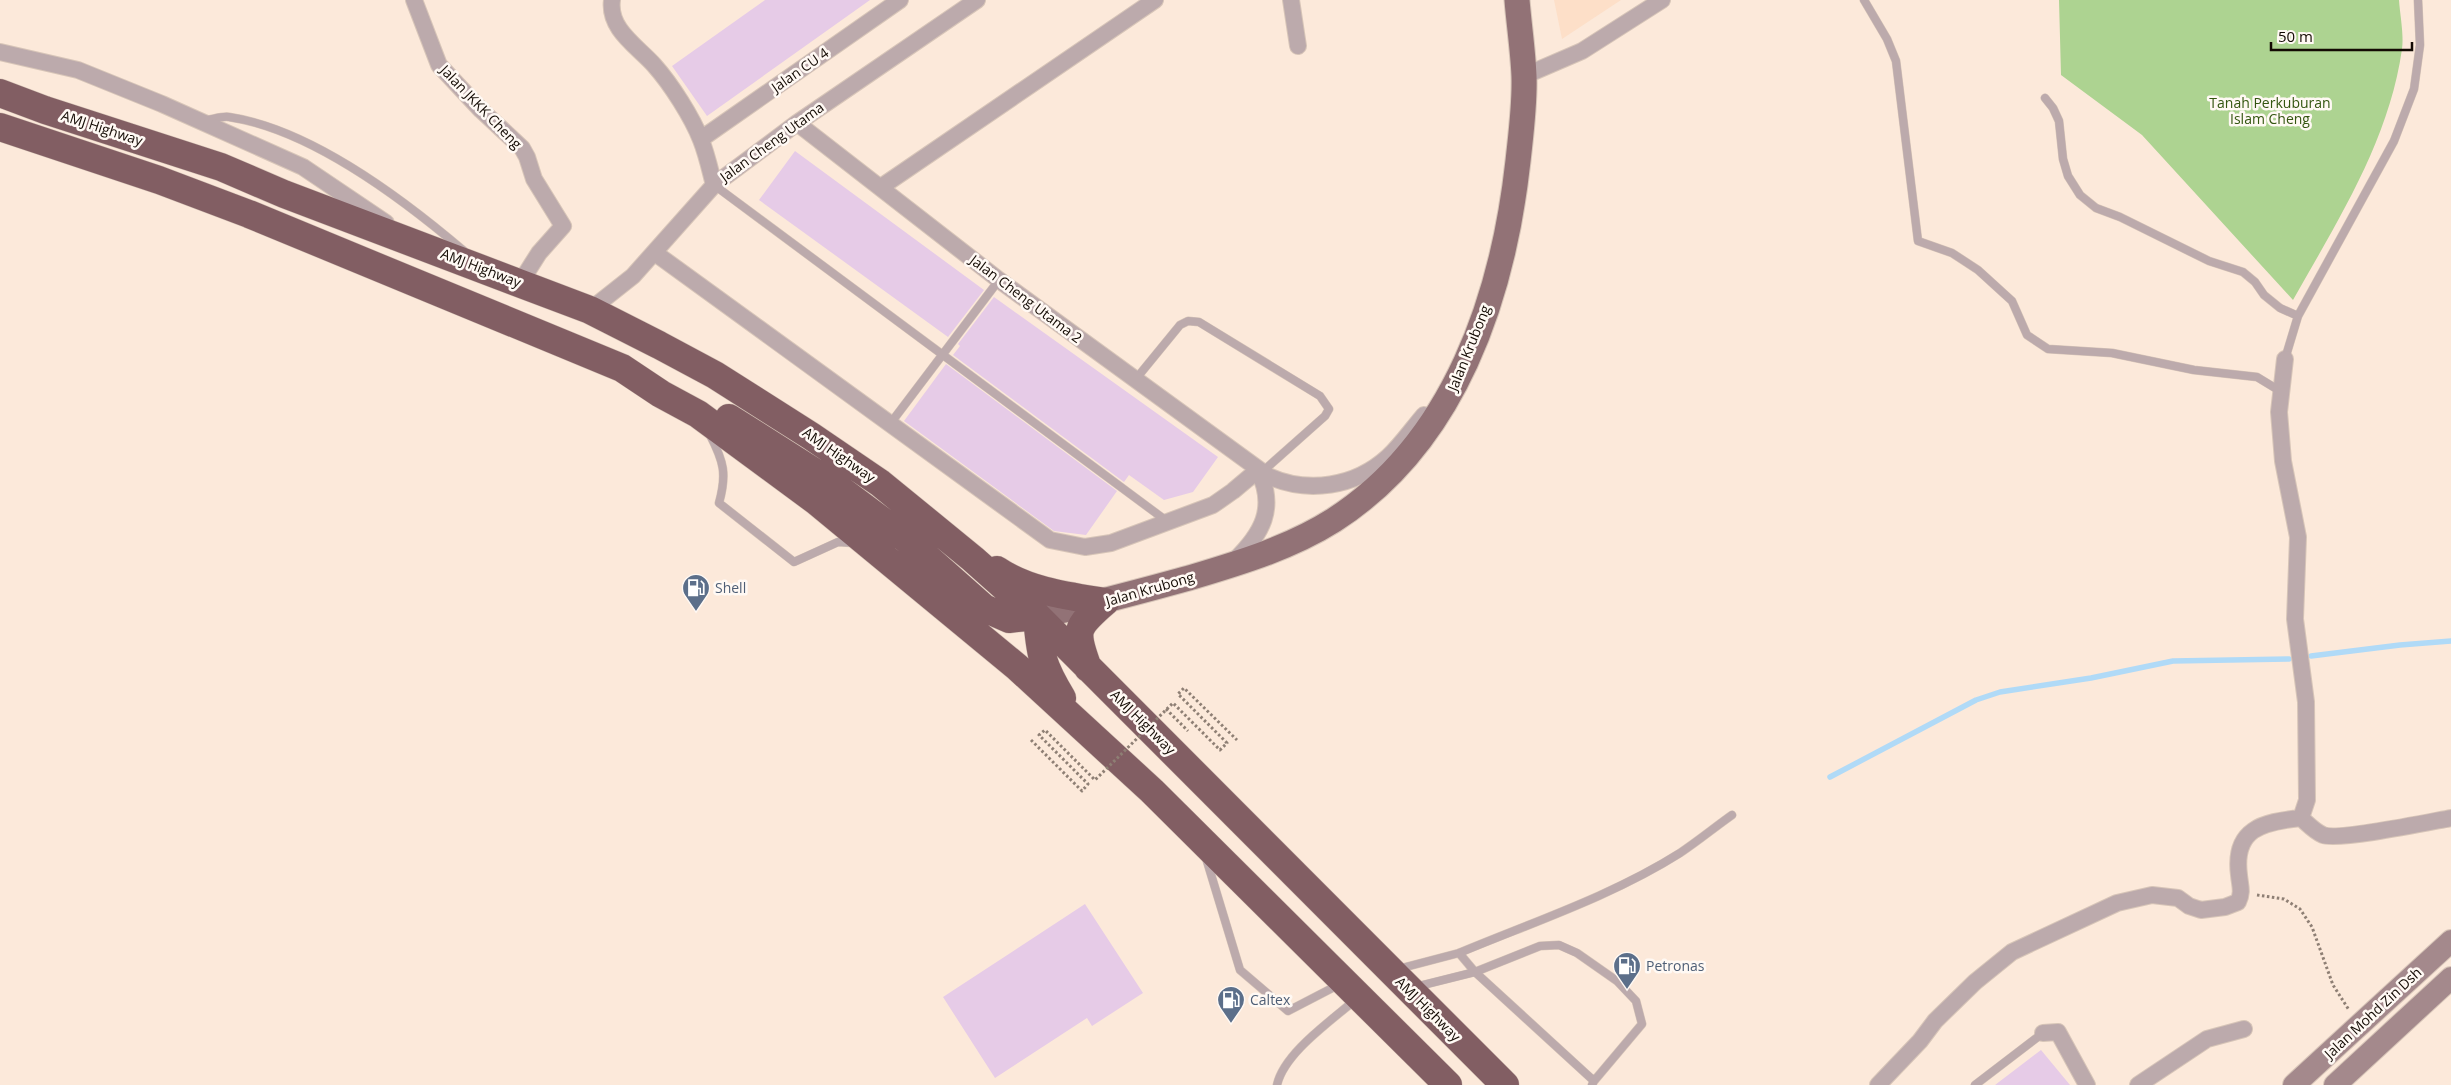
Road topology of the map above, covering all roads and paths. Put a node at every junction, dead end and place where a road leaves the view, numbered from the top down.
1 (414, 0) edge
2 (900, 0) edge
3 (977, 0) edge
4 (1156, 0) edge
5 (1291, 0) edge
6 (1517, 0) edge
7 (1662, 0) edge
8 (1864, 0) edge
9 (2418, 0) edge
10 (611, 4) edge
11 (1298, 46) dead end
12 (0, 52) edge
13 (1524, 76) junction
14 (0, 93) edge
15 (2045, 98) dead end
16 (201, 121) junction
17 (797, 123) junction
18 (0, 127) edge
19 (701, 139) junction
20 (714, 185) junction
21 (881, 187) junction
22 (411, 240) junction
23 (655, 253) junction
24 (486, 270) junction
25 (999, 280) junction
26 (520, 283) junction
27 (590, 310) junction
28 (2298, 316) junction
29 (942, 355) junction
30 (2285, 359) joint
31 (622, 368) junction
32 (1135, 380) junction
33 (2280, 391) junction
34 (1450, 396) junction
35 (698, 414) junction
36 (890, 424) junction
37 (1260, 471) junction
38 (1169, 523) junction
39 (935, 529) junction
40 (868, 543) junction
41 (1230, 566) junction
42 (1105, 602) junction
43 (1037, 616) junction
44 (1088, 668) junction
45 (1166, 709) junction
46 (1073, 717) junction
47 (1188, 731) dead end
48 (1030, 740) dead end
49 (1236, 740) dead end
50 (1732, 815) dead end
51 (2301, 818) junction
52 (2451, 818) edge
53 (1200, 839) junction
54 (2242, 893) junction
55 (2451, 941) edge
56 (1458, 953) junction
57 (1476, 972) junction
58 (2451, 978) edge
59 (1399, 980) junction
60 (1351, 990) junction
61 (2359, 1025) junction
62 (2244, 1028) dead end
63 (2043, 1033) joint
64 (1593, 1083) edge
65 (1277, 1085) edge
66 (1448, 1085) edge
67 (1505, 1085) edge
68 (1878, 1085) edge
69 (1975, 1085) edge
70 (2087, 1085) edge
71 (2138, 1085) edge
72 (2294, 1085) edge
73 (2335, 1085) edge

1 - 26 street, Jalan JKKK Cheng
2 - 19 street, Jalan CU 4
3 - 17 street, Jalan Cheng Utama
4 - 21 street
5 - 11 street
6 - 13 main road, Jalan Krubong
7 - 13 street
8 - 33 lane
9 - 28 lane
10 - 19 street
12 - 16 street
13 - 34 main road, Jalan Krubong
14 - 22 highway, AMJ Highway
15 - 28 lane
16 - 22 street
16 - 24 lane
17 - 20 street, Jalan Cheng Utama
17 - 21 street, Jalan Cheng Utama 2
18 - 31 highway
19 - 20 street
20 - 23 street, Jalan Cheng Utama
20 - 29 lane
21 - 25 street, Jalan Cheng Utama 2
22 - 24 highway, AMJ Highway
23 - 27 street, Jalan Cheng Utama
23 - 36 street
24 - 26 highway, AMJ Highway
25 - 29 lane
25 - 32 street, Jalan Cheng Utama 2
26 - 27 highway, AMJ Highway
27 - 39 highway, AMJ Highway
28 - 30 lane
29 - 36 lane
29 - 38 lane
30 - 33 street
31 - 35 highway
31 - 43 highway
32 - 37 street, Jalan Cheng Utama 2
32 - 37 lane
33 - 51 street
34 - 37 street, Jalan Cheng Utama 2
34 - 41 main road, Jalan Krubong
35 - 40 highway
35 - 40 lane
36 - 38 street
37 - 38 street
37 - 41 street
39 - 42 highway
39 - 43 highway, AMJ Highway
40 - 46 highway
41 - 42 main road, Jalan Krubong
42 - 43 main road, Jalan Krubong
42 - 44 highway
43 - 44 highway, AMJ Highway
43 - 46 highway
44 - 59 highway, AMJ Highway
45 - 47 path
45 - 48 path, bridge
45 - 49 path, bridge
46 - 53 highway
50 - 56 lane
51 - 52 street
51 - 54 street
53 - 60 highway
53 - 60 lane
54 - 61 path
54 - 68 street
55 - 61 main road, Jalan Mohd Zin Dsh
56 - 57 lane
56 - 59 lane
57 - 59 lane
57 - 64 lane
57 - 64 lane
58 - 73 main road, Jalan Mohd Zin Dsh
59 - 67 highway, AMJ Highway
60 - 65 lane
60 - 66 highway
61 - 72 main road, Jalan Mohd Zin Dsh
62 - 71 street
63 - 69 lane
63 - 70 street

